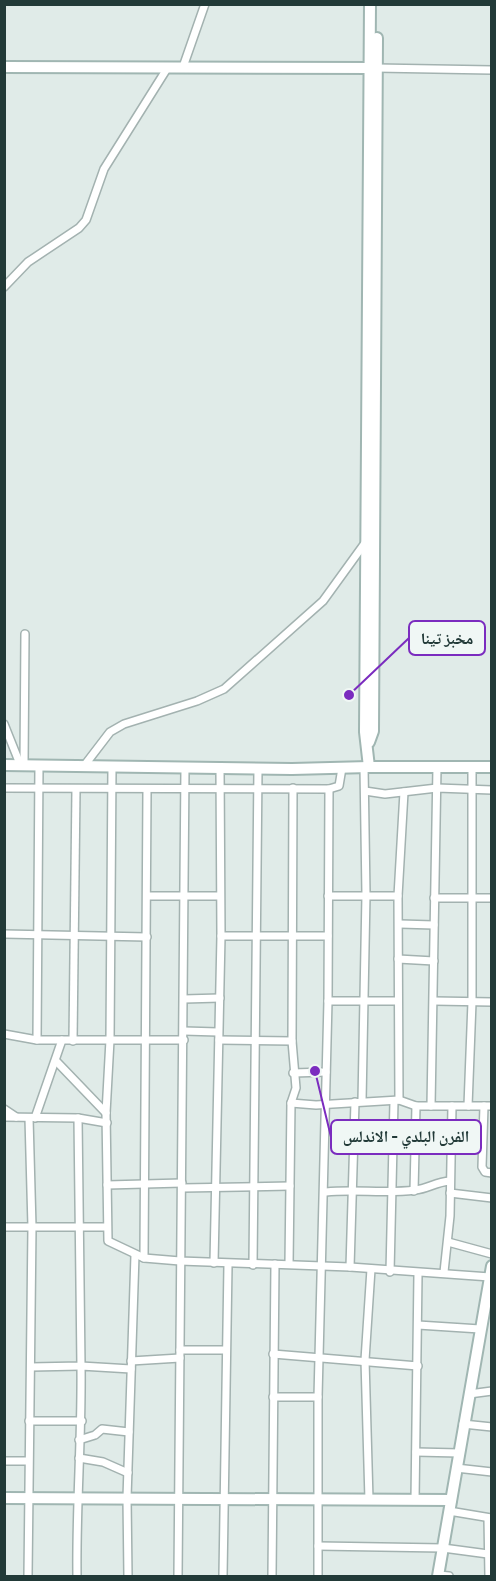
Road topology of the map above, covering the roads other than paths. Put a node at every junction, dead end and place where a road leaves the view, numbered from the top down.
1 (205, 4) edge
2 (370, 4) edge
3 (377, 4) edge
4 (4, 67) edge
5 (168, 67) junction
6 (183, 67) junction
7 (373, 68) junction
8 (492, 70) edge
9 (5, 286) edge
10 (367, 541) junction
11 (25, 634) dead end
12 (4, 724) edge
13 (368, 742) junction
14 (4, 765) edge
15 (22, 765) junction
16 (39, 765) junction
17 (84, 766) junction
18 (437, 766) junction
19 (112, 767) junction
20 (366, 767) junction
21 (472, 767) junction
22 (492, 767) edge
23 (185, 768) junction
24 (219, 768) junction
25 (342, 768) junction
26 (258, 769) junction
27 (4, 788) edge
28 (38, 788) junction
29 (258, 788) junction
30 (293, 788) junction
31 (437, 788) junction
32 (474, 788) junction
33 (76, 789) junction
34 (219, 789) junction
35 (329, 789) junction
36 (113, 790) junction
37 (147, 790) junction
38 (184, 790) junction
39 (492, 790) edge
40 (365, 791) junction
41 (404, 792) junction
42 (184, 895) junction
43 (366, 895) junction
44 (148, 896) junction
45 (220, 896) junction
46 (328, 896) junction
47 (398, 896) junction
48 (434, 898) junction
49 (472, 898) junction
50 (492, 898) edge
51 (399, 924) junction
52 (434, 925) junction
53 (4, 934) edge
54 (39, 935) junction
55 (75, 936) junction
56 (111, 936) junction
57 (221, 936) junction
58 (255, 936) junction
59 (328, 936) junction
60 (147, 937) junction
61 (291, 937) junction
62 (398, 959) junction
63 (434, 961) junction
64 (220, 998) junction
65 (184, 999) junction
66 (364, 1000) junction
67 (328, 1001) junction
68 (398, 1001) junction
69 (434, 1001) junction
70 (472, 1002) junction
71 (492, 1002) edge
72 (184, 1031) junction
73 (218, 1032) junction
74 (4, 1034) edge
75 (37, 1040) junction
76 (62, 1040) junction
77 (110, 1040) junction
78 (184, 1040) junction
79 (219, 1040) junction
80 (73, 1041) junction
81 (147, 1041) junction
82 (254, 1041) junction
83 (292, 1041) junction
84 (57, 1062) junction
85 (326, 1072) junction
86 (293, 1073) junction
87 (396, 1100) junction
88 (358, 1102) junction
89 (291, 1103) junction
90 (327, 1104) junction
91 (416, 1106) junction
92 (431, 1106) junction
93 (452, 1106) junction
94 (468, 1106) junction
95 (488, 1106) edge
96 (4, 1109) edge
97 (106, 1113) junction
98 (4, 1117) edge
99 (16, 1117) junction
100 (32, 1118) junction
101 (78, 1118) junction
102 (107, 1123) junction
103 (492, 1173) edge
104 (450, 1181) junction
105 (107, 1185) junction
106 (145, 1185) junction
107 (182, 1185) junction
108 (253, 1185) junction
109 (290, 1186) junction
110 (216, 1187) junction
111 (354, 1189) junction
112 (393, 1191) junction
113 (414, 1191) junction
114 (326, 1192) junction
115 (450, 1193) junction
116 (492, 1198) edge
117 (4, 1227) edge
118 (32, 1227) junction
119 (79, 1227) junction
120 (107, 1227) junction
121 (447, 1242) junction
122 (492, 1254) edge
123 (135, 1255) junction
124 (144, 1258) junction
125 (180, 1261) junction
126 (214, 1263) junction
127 (275, 1264) junction
128 (289, 1264) junction
129 (228, 1265) junction
130 (253, 1265) junction
131 (324, 1266) junction
132 (350, 1267) junction
133 (371, 1269) junction
134 (491, 1271) edge
135 (390, 1272) junction
136 (444, 1272) junction
137 (418, 1274) junction
138 (484, 1322) edge
139 (418, 1325) junction
140 (226, 1350) junction
141 (180, 1354) junction
142 (273, 1354) junction
143 (320, 1356) junction
144 (365, 1360) junction
145 (131, 1365) junction
146 (81, 1366) junction
147 (418, 1366) junction
148 (31, 1367) junction
149 (492, 1391) edge
150 (469, 1394) junction
151 (273, 1397) junction
152 (318, 1397) junction
153 (28, 1420) junction
154 (82, 1421) junction
155 (463, 1424) junction
156 (492, 1427) edge
157 (129, 1431) junction
158 (79, 1440) junction
159 (416, 1452) junction
160 (459, 1453) junction
161 (79, 1458) junction
162 (4, 1461) edge
163 (28, 1461) junction
164 (456, 1468) junction
165 (492, 1472) edge
166 (128, 1473) junction
167 (4, 1498) edge
168 (27, 1498) junction
169 (76, 1498) junction
170 (127, 1498) junction
171 (178, 1499) junction
172 (224, 1499) junction
173 (273, 1499) junction
174 (319, 1499) junction
175 (369, 1500) junction
176 (415, 1500) junction
177 (450, 1506) junction
178 (490, 1518) edge
179 (318, 1546) junction
180 (443, 1548) junction
181 (488, 1554) junction
182 (28, 1576) edge
183 (76, 1576) edge
184 (128, 1576) edge
185 (178, 1576) edge
186 (223, 1576) edge
187 (272, 1576) edge
188 (318, 1576) edge
189 (442, 1576) edge
190 (489, 1576) edge

1 - 6 street
2 - 7 street
3 - 7 street
4 - 5 street
5 - 6 street
5 - 9 street
6 - 7 street
7 - 8 street
7 - 10 street
7 - 13 street
10 - 13 street
10 - 17 street
11 - 15 street
12 - 15 street
13 - 20 street
14 - 15 street
15 - 16 street
16 - 17 street
16 - 28 street
17 - 19 street
18 - 20 street
18 - 21 street
18 - 31 street
19 - 23 street
19 - 36 street
20 - 25 street
20 - 40 street
21 - 22 street
21 - 32 street
23 - 24 street
23 - 38 street
24 - 26 street
24 - 34 street
25 - 26 street
25 - 35 street
26 - 29 street
27 - 28 street
28 - 33 street
28 - 54 street
29 - 30 street
29 - 34 street
29 - 58 street
30 - 35 street
30 - 61 street
31 - 32 street
31 - 41 street
31 - 48 street
32 - 39 street
32 - 49 street
33 - 36 street
33 - 55 street
34 - 38 street
34 - 45 street
35 - 46 street
36 - 37 street
36 - 56 street
37 - 38 street
37 - 44 street
38 - 42 street
40 - 41 street
40 - 43 street
41 - 47 street
42 - 44 street
42 - 45 street
42 - 65 street
43 - 46 street
43 - 47 street
43 - 66 street
44 - 60 street
45 - 57 street
46 - 59 street
47 - 51 street
48 - 49 street
48 - 52 street
49 - 50 street
49 - 70 street
51 - 52 street
51 - 62 street
52 - 63 street
53 - 54 street
54 - 55 street
54 - 75 street
55 - 56 street
55 - 80 street
56 - 60 street
56 - 77 street
57 - 58 street
57 - 64 street
58 - 61 street
58 - 82 street
59 - 61 street
59 - 67 street
60 - 81 street
61 - 83 street
62 - 63 street
62 - 68 street
63 - 69 street
64 - 65 street
64 - 73 street
65 - 72 street
66 - 67 street
66 - 68 street
66 - 88 street
67 - 85 street
68 - 87 street
69 - 70 street
69 - 92 street
70 - 71 street
70 - 94 street
72 - 73 street
72 - 78 street
73 - 79 street
74 - 75 street
75 - 76 street
76 - 80 street
76 - 84 street
77 - 80 street
77 - 81 street
77 - 97 street
78 - 81 street
78 - 107 street
79 - 82 street
79 - 110 street
81 - 106 street
82 - 83 street
82 - 108 street
83 - 86 street
84 - 97 street
84 - 100 street
85 - 86 street
85 - 90 street
86 - 89 street
87 - 88 street
87 - 91 street
87 - 112 street
88 - 90 street
88 - 111 street
89 - 90 street
89 - 109 street
90 - 114 street
91 - 92 street
91 - 113 street
92 - 93 street
93 - 94 street
93 - 104 street
94 - 95 street
95 - 103 street
96 - 99 street
97 - 102 street
98 - 99 street
99 - 100 street
100 - 101 street
100 - 118 street
101 - 102 street
101 - 119 street
102 - 105 street
104 - 113 street
104 - 115 street
105 - 106 street
105 - 120 street
106 - 107 street
106 - 124 street
107 - 110 street
107 - 125 street
108 - 109 street
108 - 110 street
108 - 130 street
109 - 128 street
110 - 126 street
111 - 112 street
111 - 114 street
111 - 132 street
112 - 113 street
112 - 135 street
114 - 131 street
115 - 116 street
115 - 121 street
117 - 118 street
118 - 119 street
118 - 148 street
119 - 120 street
119 - 146 street
120 - 123 street
121 - 122 street
121 - 136 street
123 - 124 street
123 - 145 street
124 - 125 street
125 - 126 street
125 - 141 street
126 - 129 street
127 - 128 street
127 - 130 street
127 - 142 street
128 - 131 street
129 - 130 street
129 - 140 street
131 - 132 street
131 - 143 street
132 - 133 street
133 - 135 street
133 - 144 street
134 - 136 street
134 - 138 street
135 - 137 street
136 - 137 street
137 - 139 street
138 - 139 street
138 - 150 street
139 - 147 street
140 - 141 street
140 - 172 street
141 - 145 street
141 - 171 street
142 - 143 street
142 - 151 street
143 - 144 street
143 - 152 street
144 - 147 street
144 - 175 street
145 - 146 street
145 - 157 street
146 - 148 street
146 - 154 street
147 - 159 street
148 - 153 street
149 - 150 street
150 - 155 street
151 - 152 street
151 - 173 street
152 - 174 street
153 - 154 street
153 - 163 street
154 - 158 street
155 - 156 street
155 - 160 street
157 - 158 street
157 - 166 street
158 - 161 street
159 - 160 street
159 - 176 street
160 - 164 street
161 - 166 street
161 - 169 street
162 - 163 street
163 - 168 street
164 - 165 street
164 - 177 street
166 - 170 street
167 - 168 street
168 - 169 street
168 - 182 street
169 - 170 street
169 - 183 street
170 - 171 street
170 - 184 street
171 - 172 street
171 - 185 street
172 - 173 street
172 - 186 street
173 - 174 street
173 - 187 street
174 - 175 street
174 - 179 street
175 - 176 street
176 - 177 street
177 - 178 street
177 - 180 street
178 - 181 street
179 - 180 street
179 - 188 street
180 - 181 street
180 - 189 street
181 - 190 street

